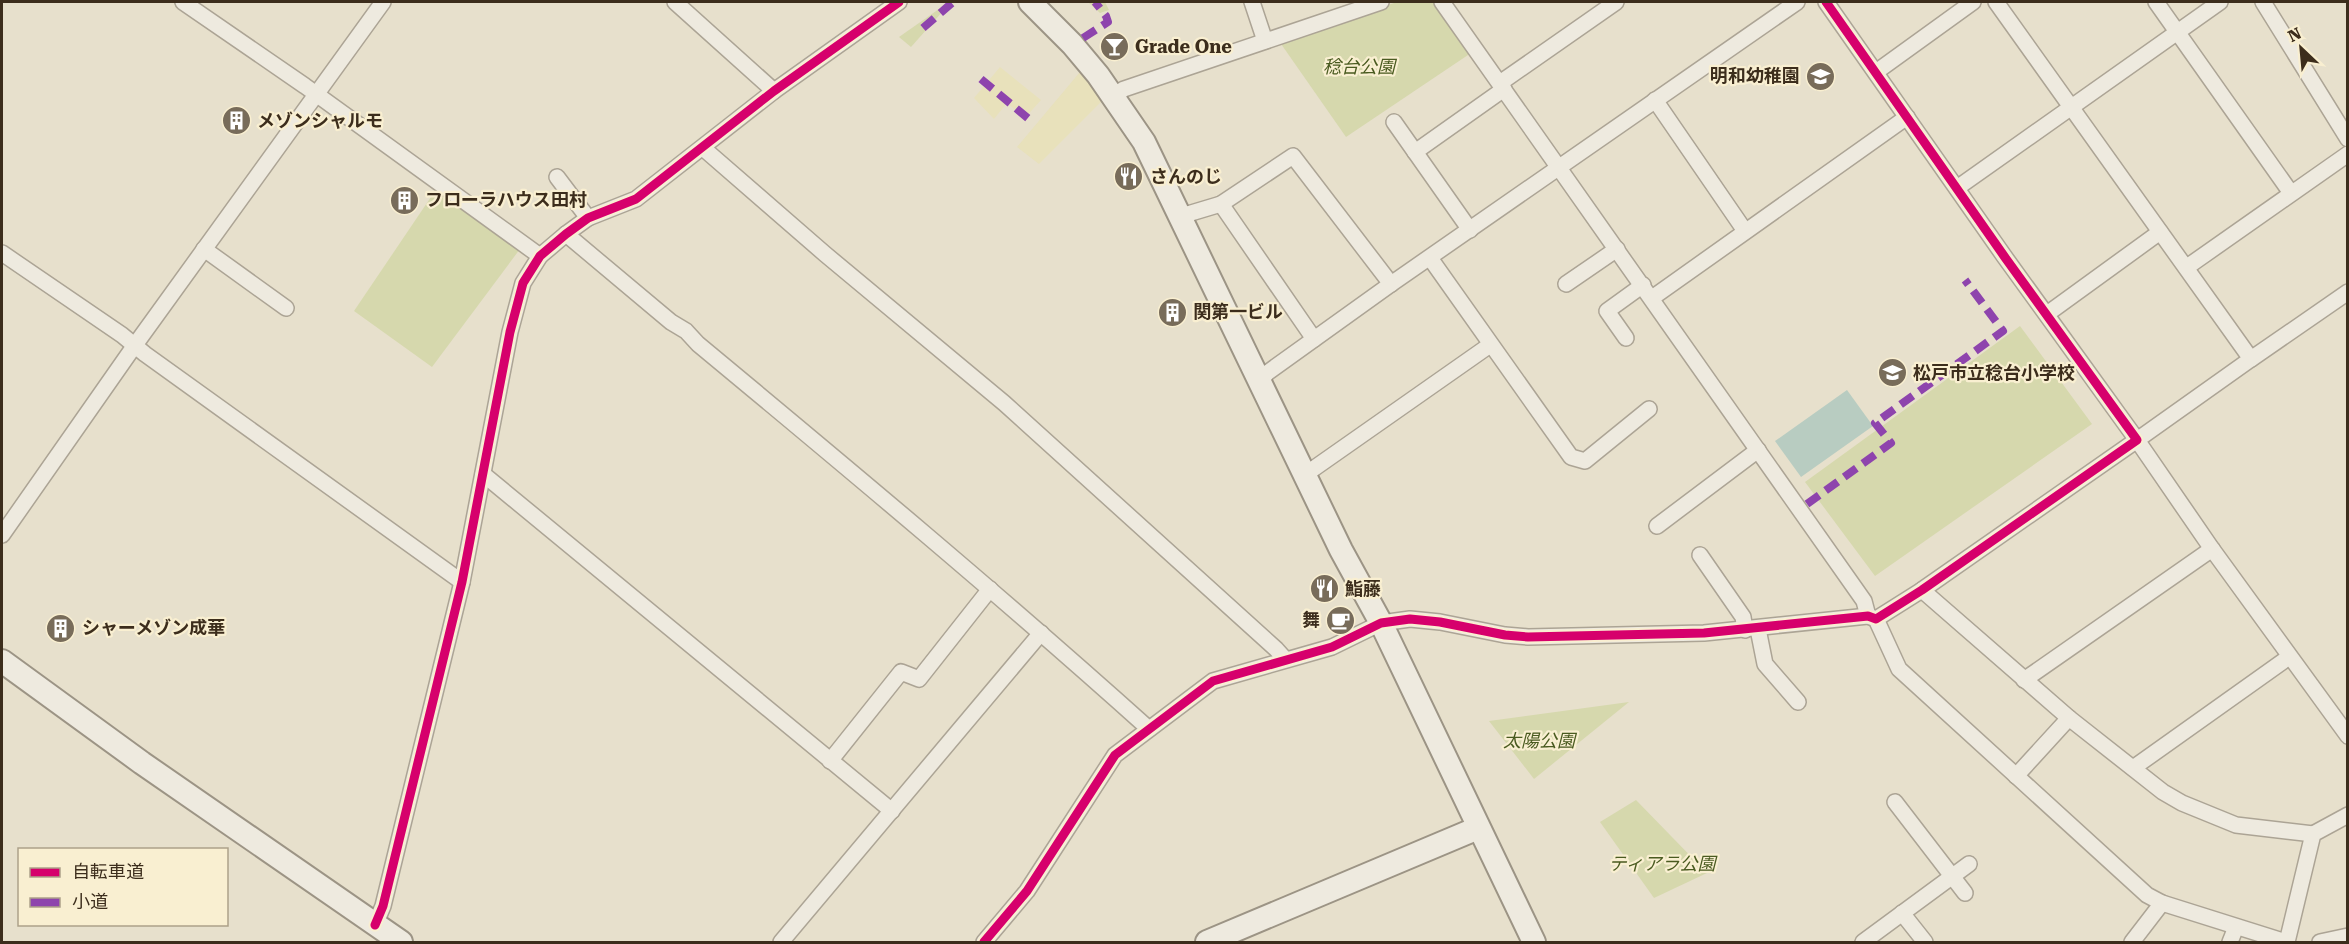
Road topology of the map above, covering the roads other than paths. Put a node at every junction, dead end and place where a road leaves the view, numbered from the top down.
1 (183, 2) edge
2 (383, 2) edge
3 (675, 2) edge
4 (899, 2) edge
5 (1030, 2) edge
6 (1252, 2) edge
7 (1376, 2) edge
8 (1442, 2) edge
9 (1616, 2) edge
10 (1797, 2) edge
11 (1826, 2) edge
12 (1973, 2) edge
13 (1996, 2) edge
14 (2156, 2) edge
15 (2220, 2) edge
16 (2263, 2) edge
17 (2177, 31) junction
18 (1265, 41) junction
19 (1876, 72) junction
20 (1502, 86) junction
21 (774, 91) junction
22 (317, 95) junction
23 (1114, 95) junction
24 (1655, 100) junction
25 (2071, 108) junction
26 (1907, 117) junction
27 (1394, 122) dead end
28 (2348, 139) edge
29 (703, 148) junction
30 (1415, 152) junction
31 (2348, 154) edge
32 (1560, 167) junction
33 (557, 177) dead end
34 (1957, 188) junction
35 (2291, 193) junction
36 (1221, 204) junction
37 (1181, 216) junction
38 (588, 218) junction
39 (1470, 230) junction
40 (1745, 231) junction
41 (2160, 232) junction
42 (566, 234) junction
43 (204, 249) junction
44 (1617, 249) junction
45 (2, 253) edge
46 (540, 256) junction
47 (1430, 258) junction
48 (2187, 267) junction
49 (1391, 284) junction
50 (1566, 284) dead end
51 (1648, 291) junction
52 (2348, 292) edge
53 (286, 308) dead end
54 (2047, 314) junction
55 (1626, 338) dead end
56 (1314, 339) junction
57 (135, 345) junction
58 (1490, 345) junction
59 (2251, 359) junction
60 (1261, 380) junction
61 (1649, 409) dead end
62 (2137, 440) junction
63 (1758, 450) junction
64 (483, 474) junction
65 (1306, 474) junction
66 (1657, 526) dead end
67 (2, 535) edge
68 (2212, 549) junction
69 (1700, 555) dead end
70 (462, 582) junction
71 (990, 589) junction
72 (1922, 590) junction
73 (1872, 617) junction
74 (1381, 623) junction
75 (1752, 629) junction
76 (1041, 633) junction
77 (2289, 657) junction
78 (1285, 659) junction
79 (2, 661) edge
80 (2024, 680) junction
81 (1798, 702) dead end
82 (2069, 718) junction
83 (1149, 729) junction
84 (2348, 736) edge
85 (830, 761) junction
86 (2133, 768) junction
87 (2016, 776) junction
88 (1895, 802) dead end
89 (892, 811) junction
90 (2348, 814) edge
91 (1478, 828) junction
92 (2313, 834) junction
93 (1969, 864) dead end
94 (1952, 877) junction
95 (1965, 893) dead end
96 (2162, 903) junction
97 (1902, 913) junction
98 (375, 925) junction
99 (2236, 927) junction
100 (2348, 936) edge
101 (401, 942) edge
102 (781, 942) edge
103 (984, 942) edge
104 (1207, 942) edge
105 (1534, 942) edge
106 (1863, 942) edge
107 (1925, 942) edge
108 (2132, 942) edge
109 (2230, 942) edge
110 (2286, 942) edge
111 (2320, 942) edge

1 - 22 street
2 - 22 street
3 - 21 street
4 - 21 street
5 - 23 street
6 - 18 street
7 - 18 street
8 - 20 street
9 - 20 street
10 - 24 street
11 - 19 street
12 - 19 street
13 - 25 street
14 - 17 street
15 - 17 street
16 - 28 street
17 - 25 street
17 - 35 street
18 - 23 street
19 - 26 street
20 - 30 street
20 - 32 street
21 - 29 street
22 - 43 street
22 - 46 street
23 - 37 street
24 - 32 street
24 - 40 street
25 - 34 street
25 - 41 street
26 - 34 street
26 - 40 street
27 - 30 street
29 - 38 street
29 - 78 street
30 - 39 street
31 - 35 street
32 - 39 street
32 - 44 street
33 - 38 street
34 - 54 street
35 - 48 street
36 - 37 street
36 - 49 street
36 - 56 street
37 - 60 street
38 - 42 street
39 - 47 street
40 - 51 street
41 - 48 street
41 - 54 street
42 - 46 street
42 - 71 street
43 - 53 street
43 - 57 street
44 - 50 street
44 - 51 street
45 - 57 street
46 - 64 street
47 - 49 street
47 - 58 street
48 - 59 street
49 - 56 street
51 - 55 street
51 - 63 street
52 - 59 street
54 - 62 street
56 - 60 street
57 - 67 street
57 - 70 street
58 - 61 street
58 - 65 street
59 - 62 street
60 - 65 street
62 - 68 street
62 - 72 street
63 - 66 street
63 - 73 street
64 - 70 street
64 - 85 street
65 - 74 street
68 - 77 street
68 - 80 street
69 - 75 street
70 - 98 street
71 - 76 street
71 - 85 street
72 - 73 street
72 - 80 street
73 - 75 street
73 - 87 street
74 - 75 street
74 - 78 street
74 - 91 street
75 - 81 street
76 - 83 street
76 - 89 street
77 - 84 street
77 - 86 street
78 - 83 street
79 - 98 street
80 - 82 street
82 - 86 street
82 - 87 street
83 - 103 street
85 - 89 street
86 - 92 street
87 - 96 street
88 - 94 street
89 - 102 street
90 - 92 street
91 - 104 street
91 - 105 street
92 - 110 street
93 - 94 street
94 - 95 street
94 - 97 street
96 - 99 street
96 - 108 street
97 - 106 street
97 - 107 street
98 - 101 street
99 - 109 street
99 - 110 street
100 - 111 street

